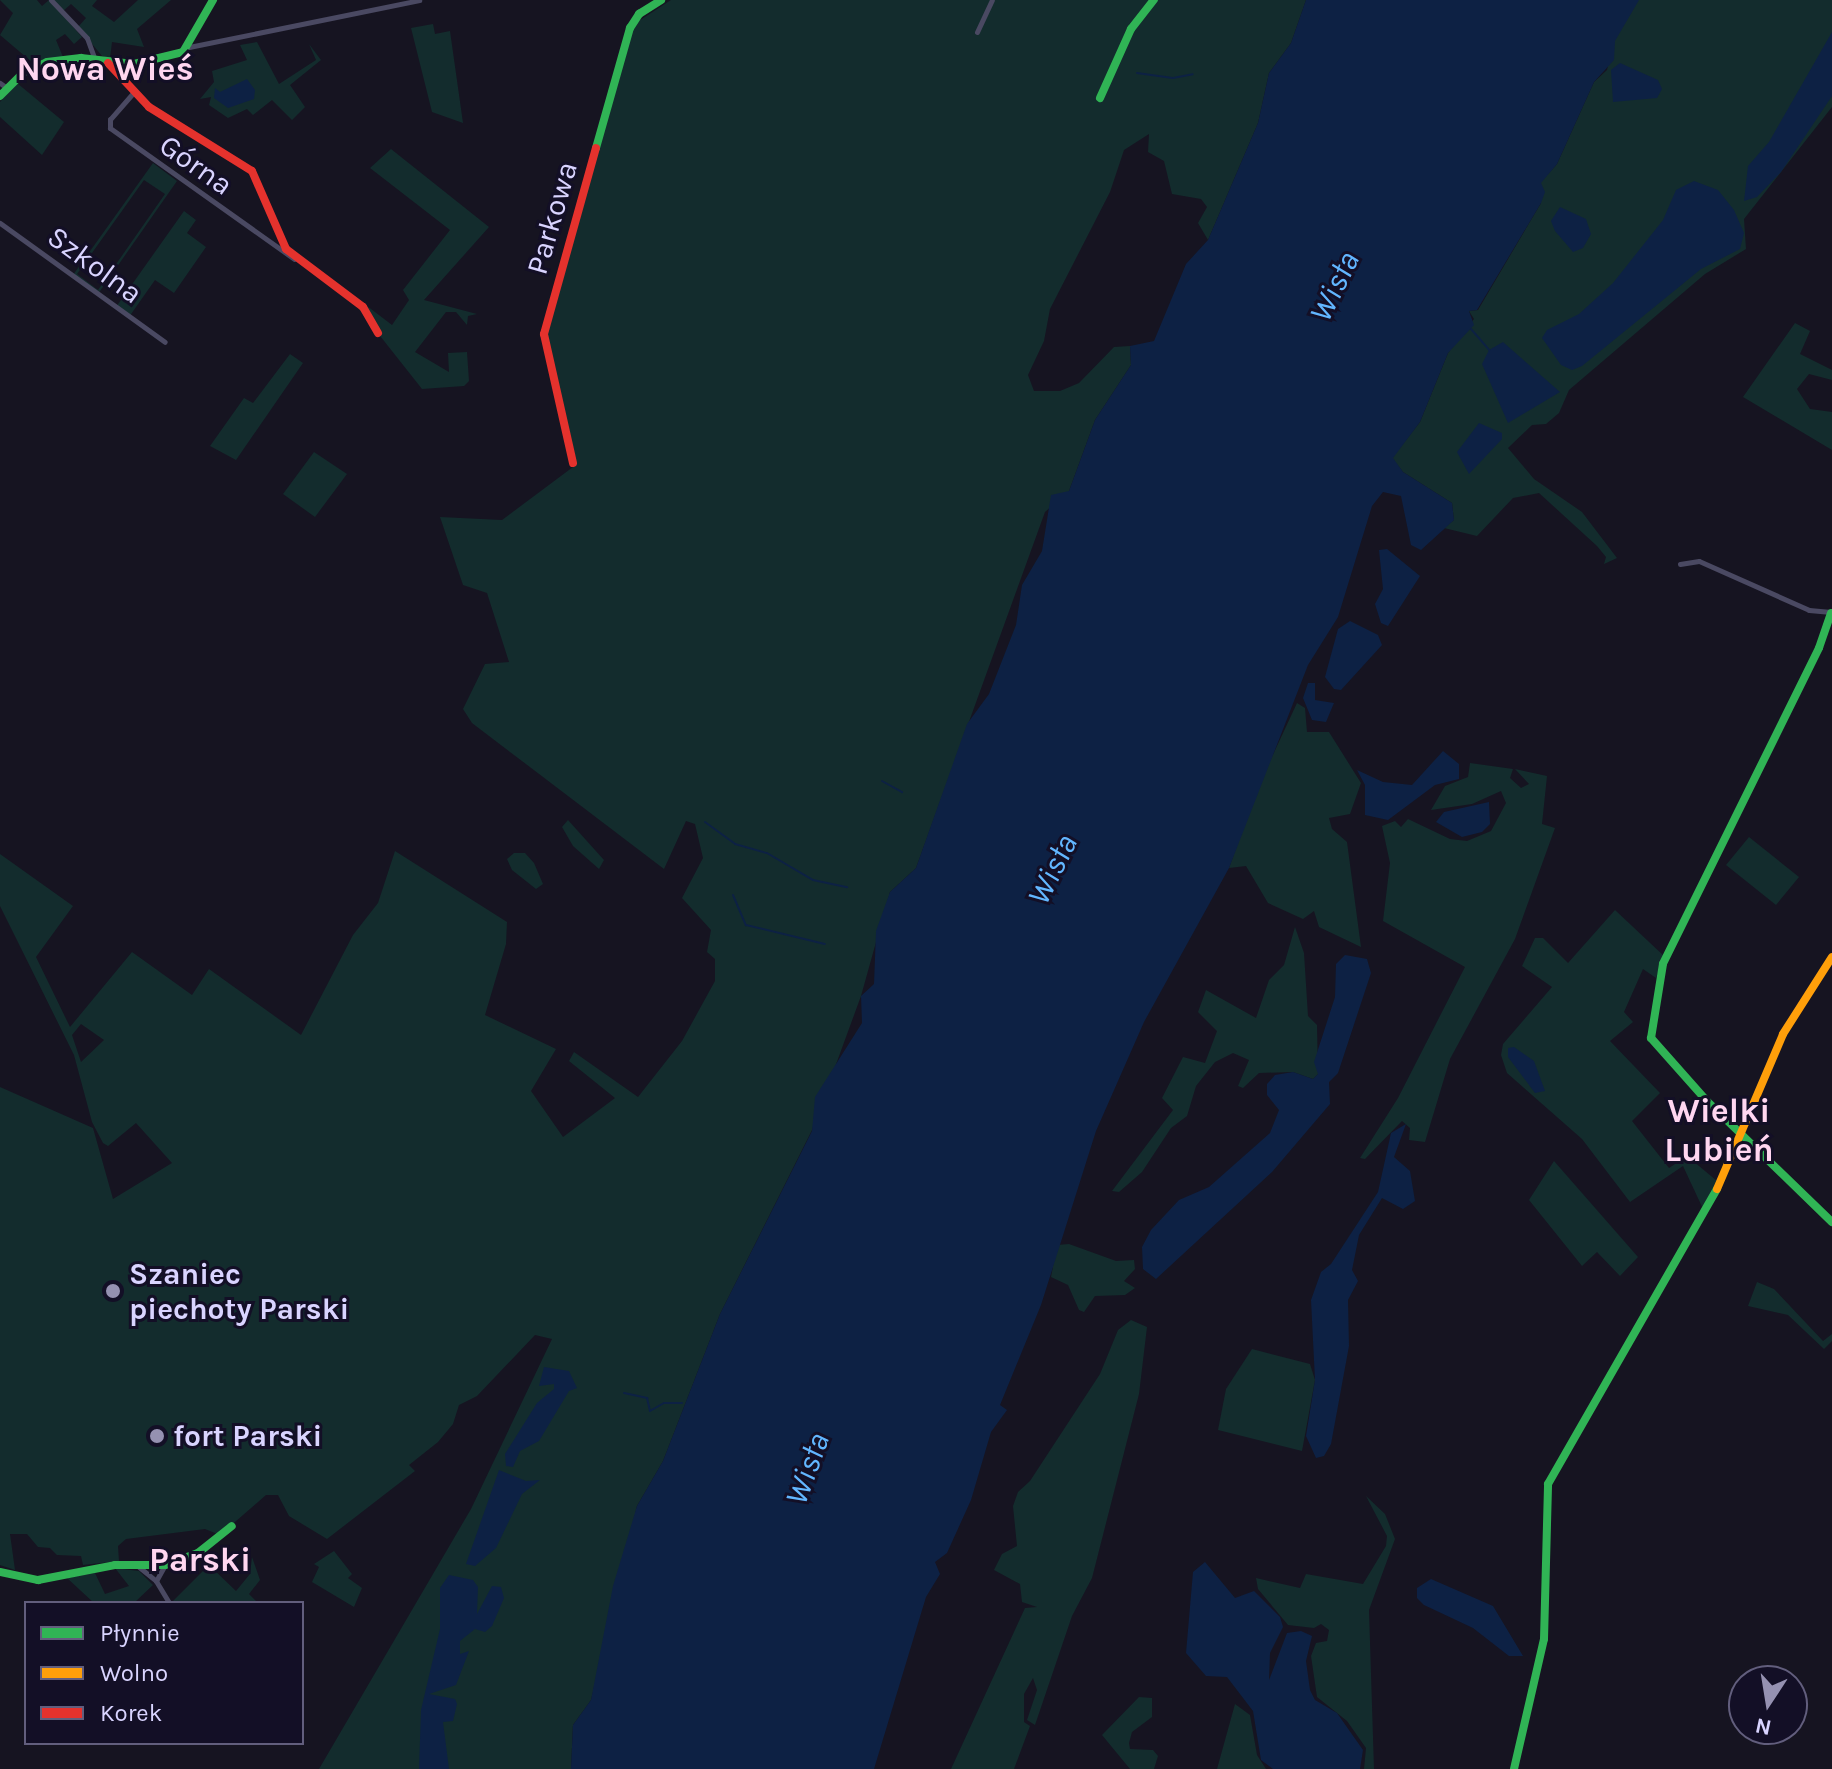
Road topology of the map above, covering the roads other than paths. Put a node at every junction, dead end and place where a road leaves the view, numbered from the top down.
1 (51, 0) edge
2 (213, 0) edge
3 (419, 0) edge
4 (661, 0) edge
5 (992, 0) edge
6 (1154, 0) edge
7 (977, 32) dead end
8 (189, 47) junction
9 (95, 60) junction
10 (108, 63) junction
11 (2, 89) edge
12 (133, 93) junction
13 (1100, 98) dead end
14 (0, 223) edge
15 (294, 259) junction
16 (378, 333) dead end
17 (165, 342) dead end
18 (573, 463) dead end
19 (1680, 564) dead end
20 (1831, 612) edge
21 (1832, 957) edge
22 (1741, 1134) junction
23 (1832, 1222) edge
24 (232, 1526) dead end
25 (165, 1565) junction
26 (139, 1567) junction
27 (0, 1572) edge
28 (156, 1581) junction
29 (168, 1601) edge
30 (1514, 1769) edge

1 - 9 street
2 - 8 street
3 - 8 street
4 - 18 street, Parkowa
5 - 7 street
6 - 13 street
8 - 10 street
9 - 10 street
9 - 11 street
10 - 12 street
12 - 15 street
12 - 15 street, Górna
14 - 17 street, Szkolna
15 - 16 street
19 - 20 street
20 - 22 street
21 - 22 street
22 - 23 street
22 - 30 street
24 - 25 street
25 - 26 street
25 - 28 street
26 - 27 street
26 - 28 street
28 - 29 street

